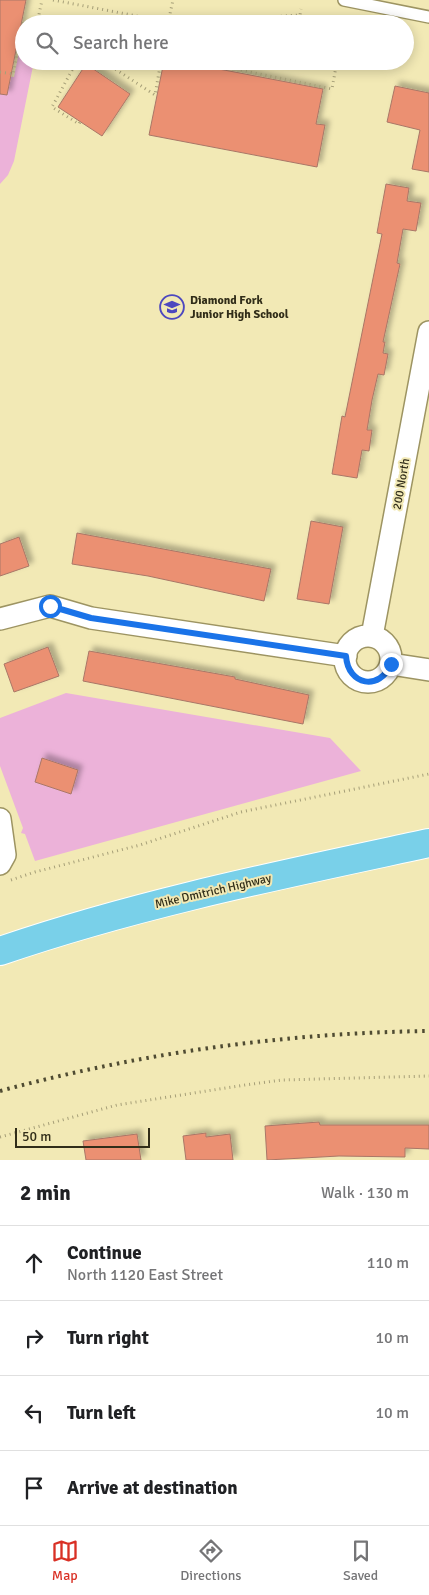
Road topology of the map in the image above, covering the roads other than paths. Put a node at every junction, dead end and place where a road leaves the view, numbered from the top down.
1 (344, 0) edge
2 (429, 17) edge
3 (429, 332) edge
4 (422, 403) edge
5 (0, 619) edge
6 (372, 636) junction
7 (346, 656) junction
8 (391, 664) junction
9 (428, 670) edge
10 (0, 820) edge
11 (429, 843) edge
12 (4, 867) edge
13 (0, 951) edge

1 - 2 lane
3 - 4 street, 200 North
4 - 6 street, 200 North
5 - 7 street
6 - 7 street
6 - 8 street
7 - 8 street
8 - 9 street
10 - 12 street
11 - 13 highway, Mike Dmitrich Highway

